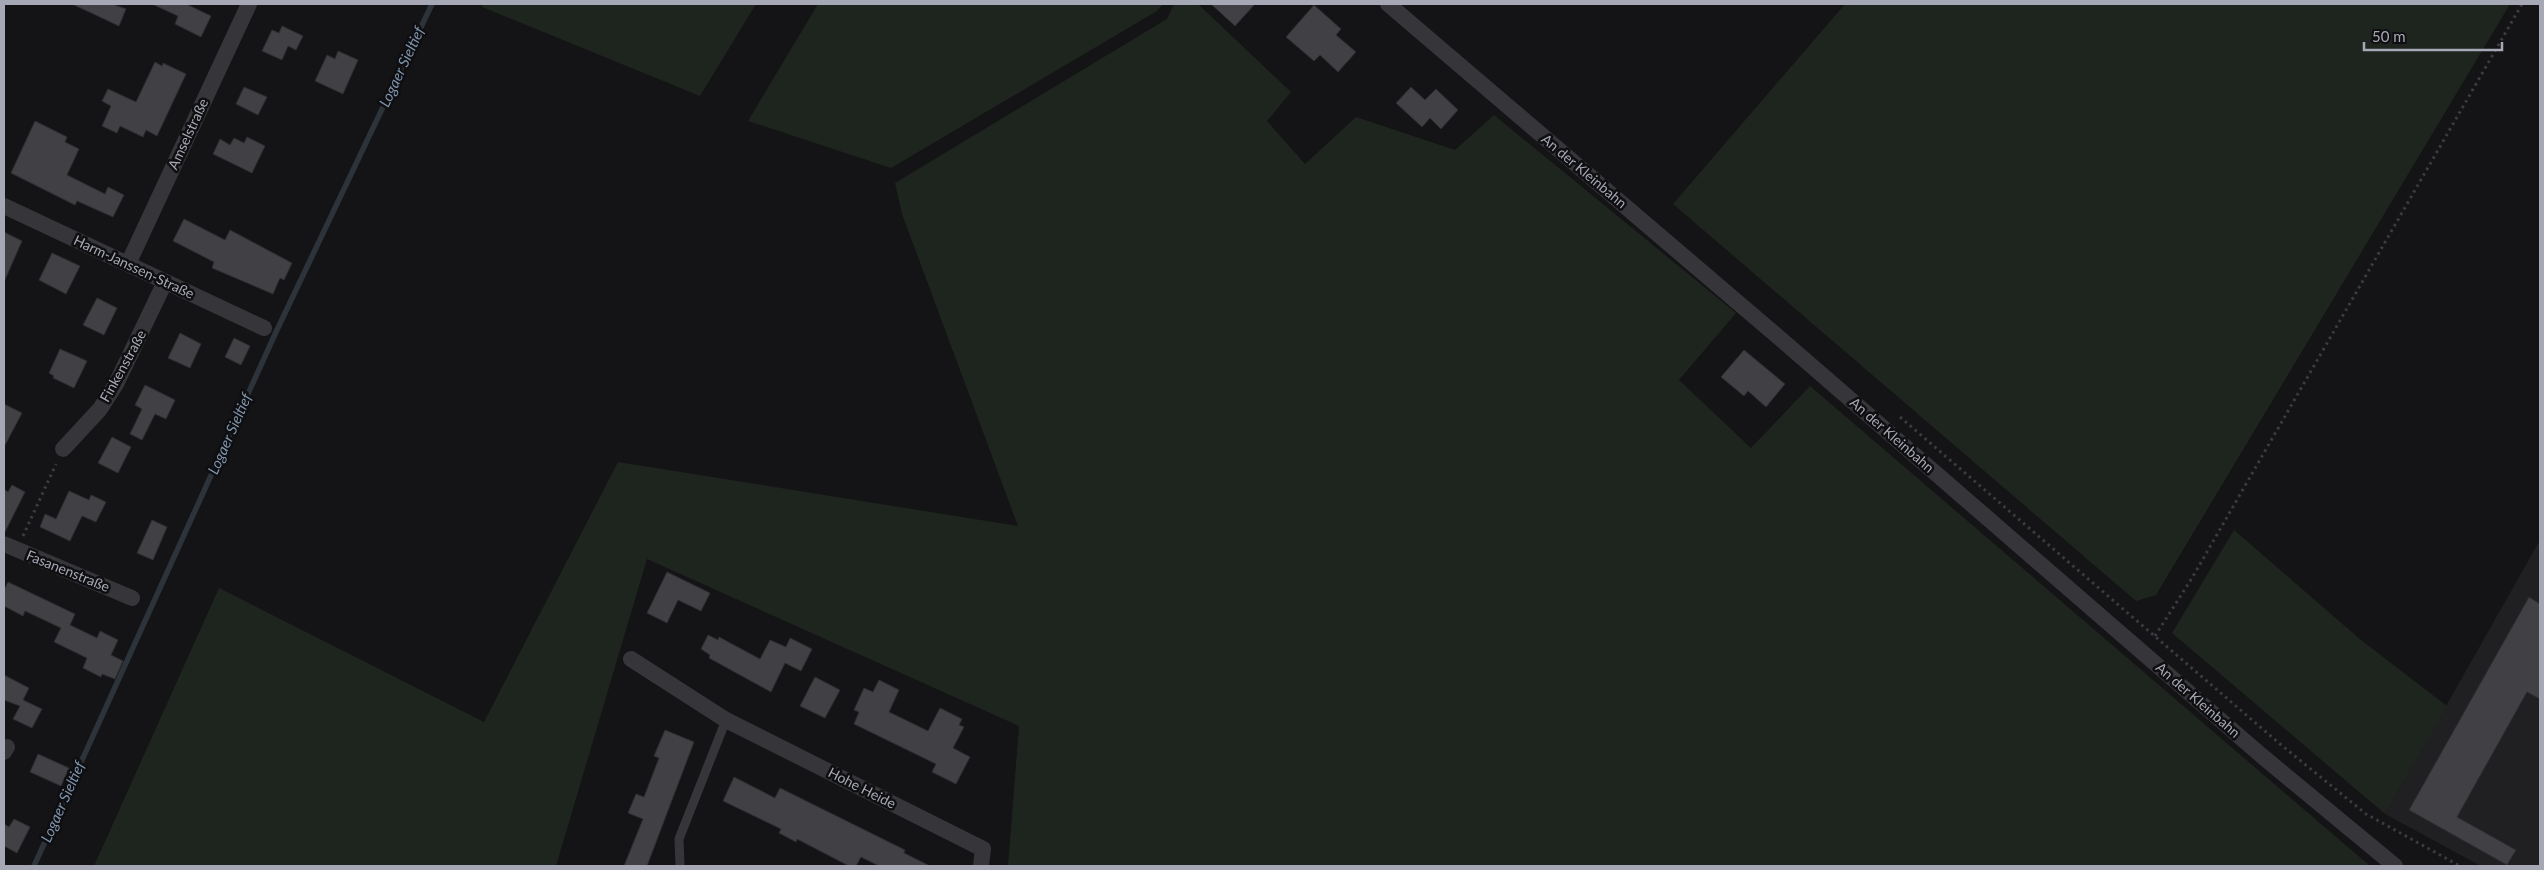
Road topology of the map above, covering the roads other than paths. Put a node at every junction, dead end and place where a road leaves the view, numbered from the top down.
1 (247, 4) edge
2 (1388, 4) edge
3 (4, 206) edge
4 (128, 264) junction
5 (165, 282) junction
6 (264, 328) dead end
7 (63, 449) road end
8 (10, 547) edge
9 (132, 598) dead end
10 (631, 659) dead end
11 (726, 720) junction
12 (680, 866) edge
13 (981, 866) edge
14 (2395, 866) edge

1 - 4 street, Amselstraße
2 - 14 street, An der Kleinbahn
3 - 4 street, Harm-Janssen-Straße
4 - 5 street, Harm-Janssen-Straße
5 - 6 street, Harm-Janssen-Straße
5 - 7 street, Finkenstraße
8 - 9 street, Fasanenstraße
10 - 11 street, Hohe Heide
11 - 12 lane
11 - 13 street, Hohe Heide

